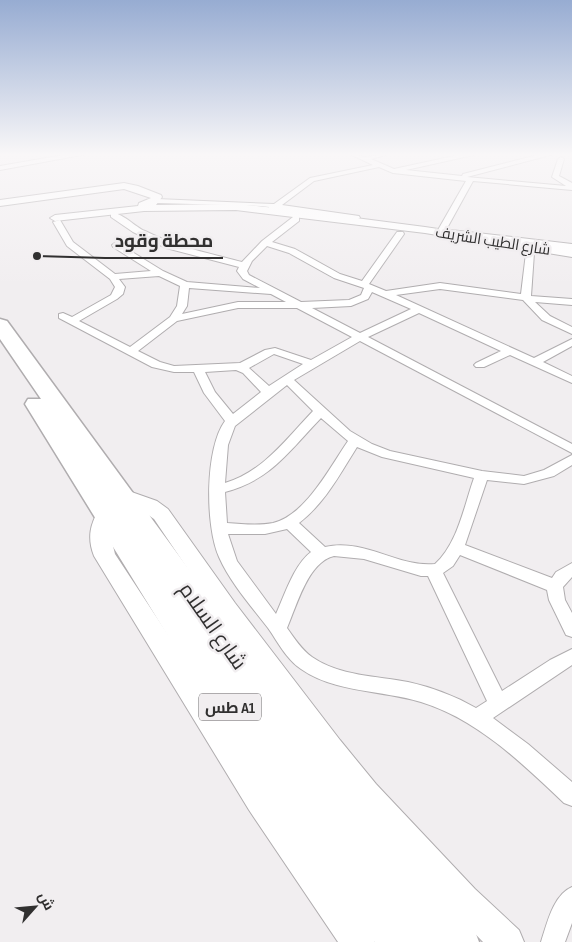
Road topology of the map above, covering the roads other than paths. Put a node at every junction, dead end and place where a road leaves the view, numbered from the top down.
1 (37, 198) edge
2 (157, 198) edge
3 (287, 198) edge
4 (460, 198) edge
5 (157, 201) junction
6 (0, 203) edge
7 (238, 205) junction
8 (273, 208) junction
9 (113, 213) junction
10 (296, 219) junction
11 (56, 220) joint
12 (442, 230) junction
13 (403, 231) junction
14 (425, 234) junction
15 (265, 243) junction
16 (116, 245) dead end
17 (572, 247) edge
18 (530, 253) junction
19 (572, 253) edge
20 (572, 259) edge
21 (243, 265) junction
22 (160, 273) junction
23 (113, 278) junction
24 (185, 284) junction
25 (196, 285) junction
26 (366, 286) junction
27 (276, 292) junction
28 (386, 294) junction
29 (526, 298) junction
30 (572, 302) edge
31 (302, 305) junction
32 (218, 308) junction
33 (419, 309) junction
34 (174, 320) junction
35 (0, 325) edge
36 (572, 331) edge
37 (360, 336) junction
38 (572, 342) edge
39 (0, 349) edge
40 (510, 351) junction
41 (130, 352) junction
42 (534, 363) junction
43 (313, 364) junction
44 (480, 365) dead end
45 (242, 367) junction
46 (198, 369) junction
47 (288, 380) junction
48 (572, 380) edge
49 (268, 392) junction
50 (320, 411) junction
51 (232, 421) junction
52 (354, 440) junction
53 (572, 450) edge
54 (83, 458) junction
55 (572, 458) edge
56 (482, 475) junction
57 (217, 490) junction
58 (115, 504) junction
59 (290, 523) junction
60 (219, 528) junction
61 (457, 548) junction
62 (322, 552) junction
63 (572, 569) edge
64 (434, 571) junction
65 (555, 586) junction
66 (278, 629) junction
67 (572, 630) edge
68 (572, 656) edge
69 (498, 703) junction
70 (476, 719) junction
71 (572, 796) edge
72 (572, 899) edge
73 (358, 942) edge
74 (404, 942) edge
75 (457, 942) edge
76 (507, 942) edge
77 (553, 942) edge

1 - 6 main road
2 - 5 main road
3 - 8 street
4 - 12 street
5 - 7 street
5 - 9 main road
7 - 8 main road, شارع الطيب الشريف
7 - 9 main road, شارع الطيب الشريف
8 - 12 street
8 - 13 main road, شارع الطيب الشريف
9 - 10 main road, شارع الطيب الشريف
9 - 11 main road, شارع الطيب الشريف
9 - 21 street
10 - 13 main road, شارع الطيب الشريف
10 - 15 street
11 - 23 street
12 - 17 street
13 - 14 main road, شارع الطيب الشريف
13 - 26 street
14 - 18 main road, شارع الطيب الشريف
14 - 19 main road, شارع الطيب الشريف
15 - 21 street
15 - 26 street
16 - 22 street
18 - 20 main road, شارع الطيب الشريف
18 - 29 street
21 - 27 street
22 - 23 street
22 - 24 street
23 - 41 street
24 - 25 street
24 - 34 street
25 - 27 street
25 - 32 street
26 - 28 street
26 - 31 street
27 - 31 street
28 - 29 street
28 - 33 street
29 - 30 street
29 - 36 street
31 - 32 street
31 - 37 street
32 - 34 street
33 - 37 street
33 - 40 street
34 - 41 street
35 - 54 highway, شارع السلام / طس A1
37 - 43 street
37 - 53 street
38 - 42 street
39 - 54 highway, شارع السلام / طس A1
40 - 42 street
40 - 44 street
41 - 46 street
42 - 48 street
43 - 45 street
43 - 47 street
45 - 46 street
45 - 49 street
46 - 51 street
47 - 49 street
47 - 50 street
49 - 51 street
50 - 52 street
50 - 57 street
51 - 57 street
52 - 56 street
52 - 59 street
54 - 58 highway, شارع السلام / طس A1
55 - 56 street
56 - 61 street
57 - 60 street
58 - 73 main road
58 - 74 highway, شارع السلام / طس A1
58 - 75 highway, شارع السلام
58 - 76 main road
59 - 60 street
59 - 62 street
60 - 66 street
61 - 64 street
61 - 65 street
62 - 64 street
62 - 66 street
63 - 65 street
64 - 69 street
65 - 67 street
66 - 70 street
68 - 69 street
69 - 70 street
70 - 71 street
72 - 77 street

